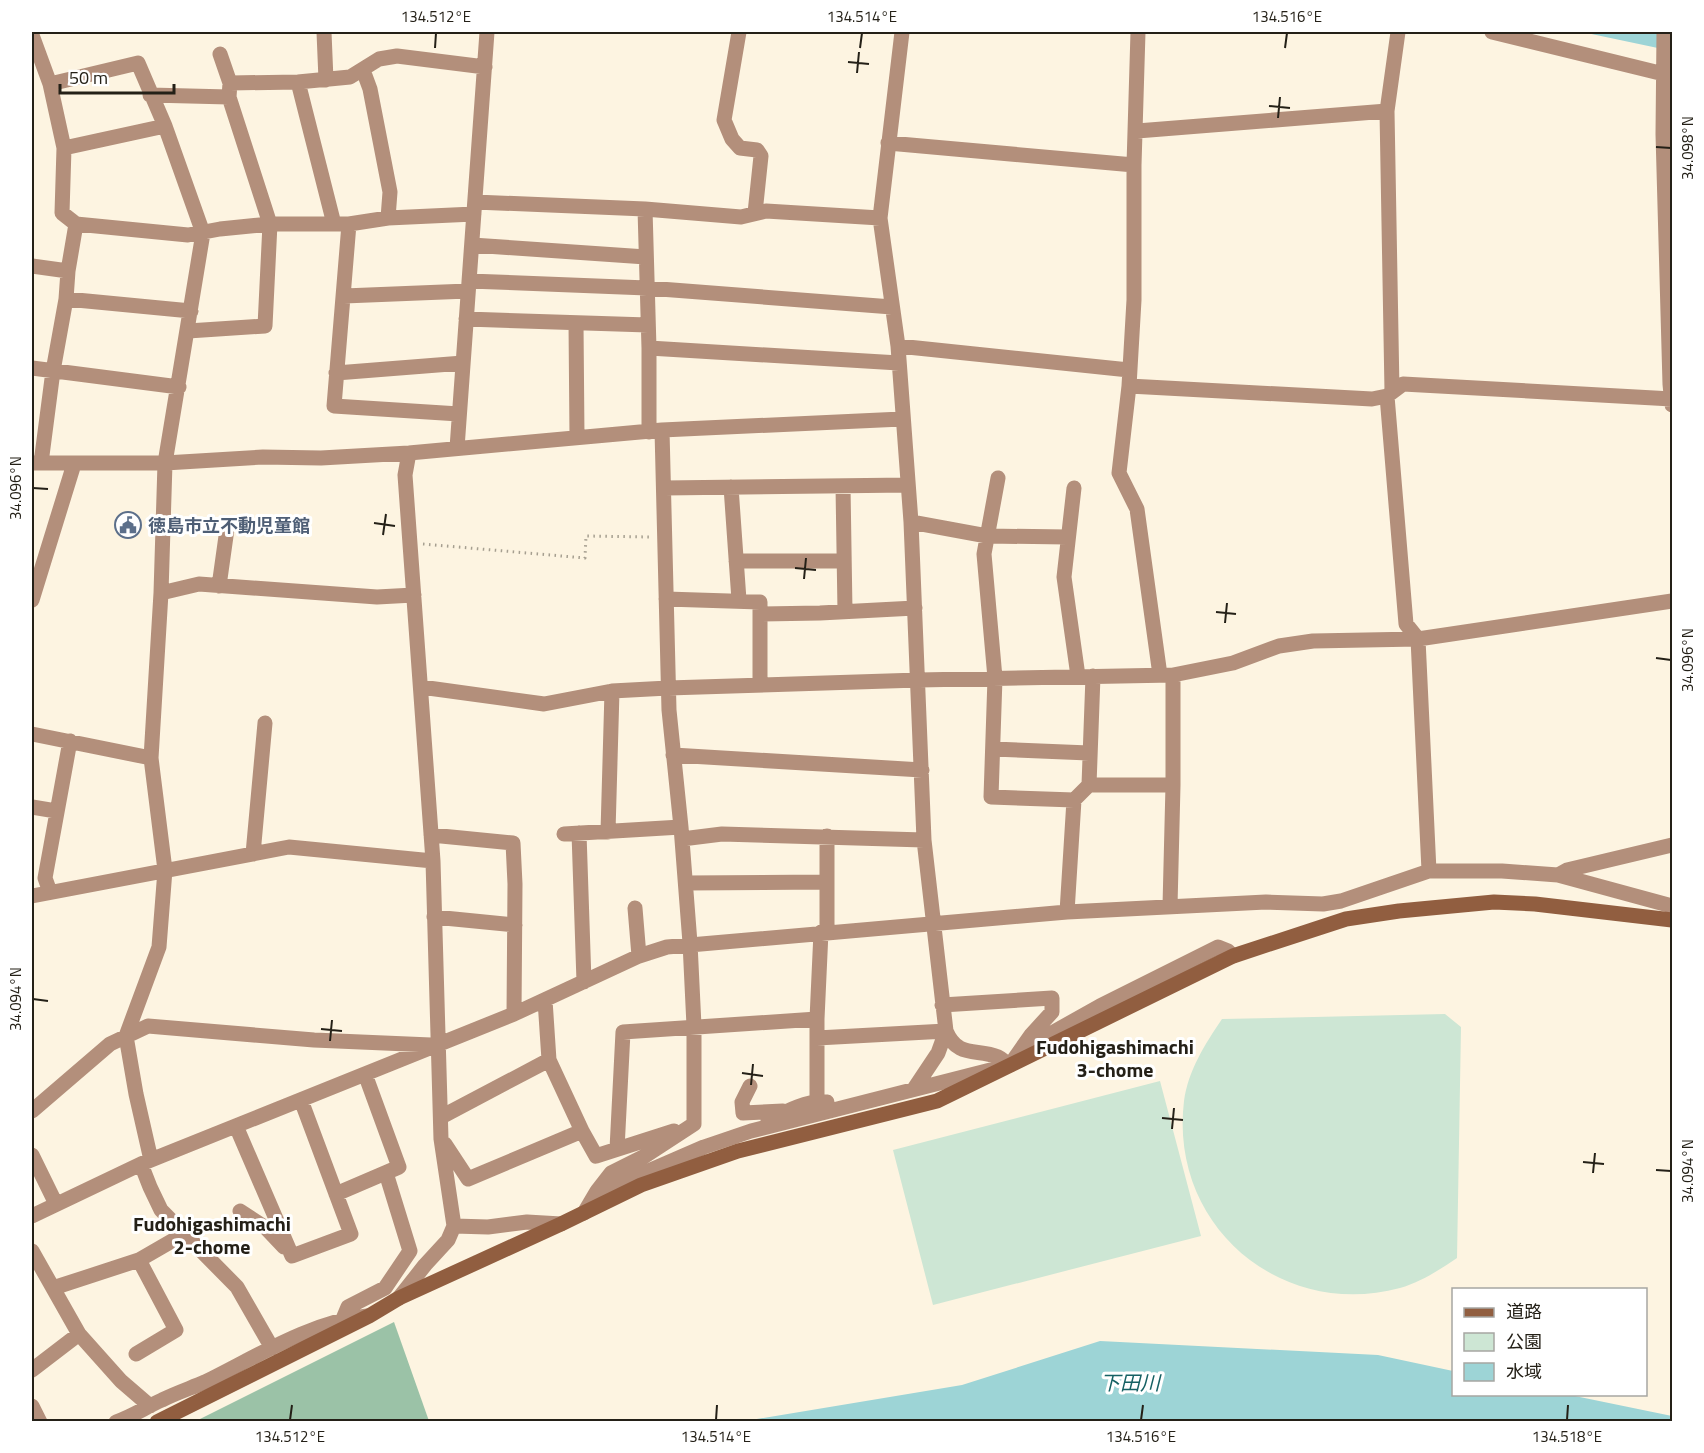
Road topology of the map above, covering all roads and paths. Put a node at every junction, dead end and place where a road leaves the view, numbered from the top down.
1 (324, 32) edge
2 (487, 32) edge
3 (739, 32) edge
4 (902, 32) edge
5 (1138, 32) edge
6 (1398, 32) edge
7 (1492, 32) edge
8 (1664, 32) edge
9 (32, 35) edge
10 (220, 54) dead end
11 (485, 67) junction
12 (363, 70) junction
13 (1666, 71) edge
14 (327, 80) junction
15 (298, 82) junction
16 (50, 84) junction
17 (229, 90) junction
18 (150, 95) junction
19 (1387, 111) junction
20 (165, 126) junction
21 (1137, 131) junction
22 (888, 143) junction
23 (64, 148) junction
24 (1134, 165) junction
25 (475, 208) junction
26 (645, 210) junction
27 (755, 213) junction
28 (388, 218) junction
29 (880, 218) junction
30 (76, 224) junction
31 (270, 224) junction
32 (341, 224) junction
33 (203, 233) junction
34 (472, 245) junction
35 (646, 257) junction
36 (32, 266) edge
37 (68, 271) junction
38 (469, 286) junction
39 (647, 288) junction
40 (344, 296) junction
41 (66, 298) junction
42 (892, 307) junction
43 (191, 311) junction
44 (466, 319) junction
45 (576, 323) junction
46 (648, 325) junction
47 (188, 331) junction
48 (898, 346) junction
49 (649, 348) junction
50 (463, 363) junction
51 (898, 363) junction
52 (32, 368) edge
53 (1130, 370) junction
54 (52, 371) junction
55 (336, 373) junction
56 (1129, 386) junction
57 (178, 387) junction
58 (1672, 389) edge
59 (1390, 393) junction
60 (1672, 405) edge
61 (459, 414) junction
62 (902, 419) junction
63 (655, 431) junction
64 (577, 437) junction
65 (457, 448) junction
66 (409, 453) junction
67 (36, 463) edge
68 (165, 463) junction
69 (74, 464) junction
70 (998, 478) dead end
71 (908, 485) junction
72 (843, 486) junction
73 (731, 487) junction
74 (664, 488) junction
75 (1074, 488) dead end
76 (911, 522) junction
77 (227, 529) dead end
78 (987, 536) junction
79 (1067, 537) junction
80 (665, 538) junction
81 (409, 543) junction
82 (736, 561) junction
83 (844, 561) junction
84 (219, 586) junction
85 (161, 593) junction
86 (414, 595) junction
87 (666, 599) junction
88 (32, 600) edge
89 (739, 600) junction
90 (1672, 601) edge
91 (915, 608) junction
92 (845, 611) junction
93 (760, 614) junction
94 (1418, 639) junction
95 (1167, 675) junction
96 (1086, 676) junction
97 (995, 678) junction
98 (919, 680) junction
99 (760, 684) junction
100 (421, 687) junction
101 (668, 687) junction
102 (612, 691) junction
103 (265, 723) dead end
104 (32, 734) edge
105 (70, 741) junction
106 (993, 748) junction
107 (1089, 753) junction
108 (673, 755) junction
109 (151, 758) junction
110 (922, 770) junction
111 (1089, 785) junction
112 (1173, 785) junction
113 (1074, 800) junction
114 (32, 807) edge
115 (56, 811) junction
116 (608, 832) junction
117 (681, 833) junction
118 (431, 835) junction
119 (826, 836) junction
120 (924, 840) junction
121 (1672, 845) edge
122 (253, 854) junction
123 (433, 861) junction
124 (165, 870) junction
125 (1429, 871) junction
126 (1558, 875) junction
127 (42, 882) edge
128 (825, 882) junction
129 (686, 883) junction
130 (32, 896) edge
131 (1341, 902) junction
132 (1170, 906) junction
133 (635, 908) dead end
134 (1067, 912) junction
135 (1669, 912) edge
136 (434, 917) junction
137 (1346, 919) junction
138 (932, 923) junction
139 (515, 925) junction
140 (824, 932) junction
141 (690, 944) junction
142 (639, 956) junction
143 (1233, 956) junction
144 (584, 982) junction
145 (546, 1000) junction
146 (942, 1005) junction
147 (514, 1014) junction
148 (818, 1019) junction
149 (694, 1026) junction
150 (946, 1031) junction
151 (126, 1036) junction
152 (817, 1038) junction
153 (438, 1045) junction
154 (1019, 1051) junction
155 (549, 1060) junction
156 (1010, 1065) junction
157 (365, 1074) junction
158 (750, 1086) dead end
159 (914, 1089) junction
160 (301, 1100) junction
161 (817, 1101) junction
162 (854, 1105) junction
163 (32, 1111) edge
164 (786, 1111) junction
165 (441, 1116) junction
166 (694, 1124) junction
167 (236, 1126) junction
168 (582, 1131) junction
169 (751, 1131) junction
170 (441, 1138) junction
171 (617, 1149) junction
172 (738, 1151) junction
173 (32, 1155) edge
174 (146, 1162) junction
175 (386, 1173) junction
176 (336, 1194) junction
177 (56, 1204) junction
178 (240, 1211) dead end
179 (584, 1213) junction
180 (32, 1216) edge
181 (561, 1224) junction
182 (454, 1226) junction
183 (184, 1234) junction
184 (32, 1251) edge
185 (292, 1256) junction
186 (139, 1260) junction
187 (53, 1288) junction
188 (399, 1298) junction
189 (369, 1316) junction
190 (343, 1319) junction
191 (79, 1334) junction
192 (272, 1348) junction
193 (136, 1354) dead end
194 (32, 1370) edge
195 (32, 1406) edge
196 (150, 1406) junction
197 (40, 1422) edge
198 (116, 1422) edge
199 (157, 1422) edge

1 - 14 street
2 - 11 street
3 - 27 street
4 - 22 street
5 - 21 street
6 - 19 street
7 - 13 street
8 - 13 street
9 - 16 street
10 - 17 street
11 - 12 street
11 - 25 street
12 - 14 street
12 - 28 street
13 - 58 street
14 - 15 street
15 - 17 street
15 - 32 street
16 - 18 street
16 - 23 street
17 - 18 street
17 - 31 street
18 - 20 street
19 - 21 street
19 - 59 street
20 - 23 street
20 - 33 street
21 - 24 street
22 - 24 street
22 - 29 street
23 - 30 street
24 - 53 street
25 - 26 street
25 - 28 street
25 - 34 street
26 - 27 street
26 - 35 street
27 - 29 street
28 - 32 street
29 - 42 street
30 - 33 street
30 - 37 street
31 - 32 street
31 - 33 street
31 - 47 street
32 - 40 street
33 - 43 street
34 - 35 street
34 - 38 street
35 - 39 street
36 - 37 street
37 - 41 street
38 - 39 street
38 - 40 street
38 - 44 street
39 - 42 street
39 - 46 street
40 - 55 street
41 - 43 street
41 - 54 street
42 - 48 street
43 - 47 street
44 - 45 street
44 - 50 street
45 - 46 street
45 - 64 street
46 - 49 street
47 - 57 street
48 - 51 street
48 - 53 street
49 - 51 street
49 - 63 street
50 - 55 street
50 - 61 street
51 - 62 street
52 - 54 street
53 - 56 street
54 - 57 street
54 - 67 street
55 - 61 street
56 - 59 street
56 - 95 street
57 - 68 street
58 - 59 street
58 - 60 street
59 - 94 street
61 - 65 street
62 - 63 street
62 - 71 street
63 - 64 street
63 - 74 street
64 - 65 street
65 - 66 street
66 - 68 street
66 - 81 street
67 - 69 street
68 - 69 street
68 - 85 street
69 - 88 street
70 - 78 street
71 - 72 street
71 - 76 street
72 - 73 street
72 - 83 street
73 - 74 street
73 - 82 street
74 - 80 street
75 - 79 street
76 - 78 street
76 - 91 street
77 - 84 street
78 - 79 street
78 - 97 street
79 - 96 street
80 - 81 path
80 - 87 street
81 - 86 street
82 - 83 street
82 - 89 street
83 - 92 street
84 - 85 street
84 - 86 street
85 - 109 street
86 - 100 street
87 - 89 street
87 - 101 street
89 - 93 street
90 - 94 street
91 - 92 street
91 - 98 street
92 - 93 street
93 - 99 street
94 - 95 street
94 - 125 street
95 - 96 street
95 - 112 street
96 - 97 street
96 - 107 street
97 - 98 street
97 - 106 street
98 - 99 street
98 - 110 street
99 - 101 street
100 - 102 street
100 - 118 street
101 - 102 street
101 - 108 street
102 - 116 street
103 - 122 street
104 - 105 street
105 - 109 street
105 - 115 street
106 - 107 street
106 - 113 street
107 - 111 street
108 - 110 street
108 - 117 street
109 - 124 street
110 - 120 street
111 - 112 street
111 - 113 street
112 - 132 street
113 - 134 street
114 - 115 street
115 - 127 street
116 - 117 street
116 - 144 street
117 - 119 street
117 - 129 street
118 - 123 street
118 - 139 street
119 - 120 street
119 - 128 street
120 - 138 street
121 - 126 street
122 - 123 street
122 - 124 street
123 - 136 street
124 - 127 street
124 - 151 street
125 - 126 street
125 - 131 street
126 - 135 street
127 - 130 street
128 - 129 street
128 - 140 street
129 - 141 street
131 - 132 street
131 - 137 street
132 - 134 street
133 - 142 street
134 - 138 street
135 - 137 street
136 - 139 street
136 - 153 street
137 - 143 street
138 - 140 street
138 - 146 street
139 - 147 street
140 - 141 street
140 - 148 street
141 - 142 street
141 - 149 street
142 - 144 street
143 - 154 street
143 - 156 street
144 - 145 street
145 - 147 street
145 - 155 street
146 - 150 street
146 - 154 street
147 - 153 street
148 - 149 street
148 - 152 street
149 - 166 street
149 - 171 street
150 - 152 street
150 - 156 street
150 - 159 street
151 - 153 street
151 - 163 street
151 - 174 street
152 - 161 street
153 - 157 street
153 - 165 street
154 - 156 street
155 - 165 street
155 - 168 street
156 - 159 street
156 - 172 street
157 - 160 street
157 - 175 street
158 - 164 street
159 - 162 street
160 - 167 street
160 - 176 street
161 - 162 street
161 - 164 street
162 - 169 street
164 - 169 street
165 - 170 street
166 - 171 street
166 - 179 street
167 - 174 street
167 - 185 street
168 - 170 street
168 - 171 street
169 - 172 street
169 - 179 street
170 - 182 street
172 - 179 street
173 - 177 street
174 - 177 street
174 - 183 street
175 - 176 street
175 - 190 street
176 - 185 street
177 - 180 street
178 - 185 street
179 - 181 street
181 - 182 street
181 - 188 street
182 - 188 street
183 - 186 street
183 - 192 street
184 - 187 street
186 - 187 street
186 - 193 street
187 - 191 street
188 - 189 street
189 - 190 street
189 - 199 street
190 - 192 street
191 - 194 street
191 - 196 street
192 - 196 street
195 - 197 street
196 - 198 street

